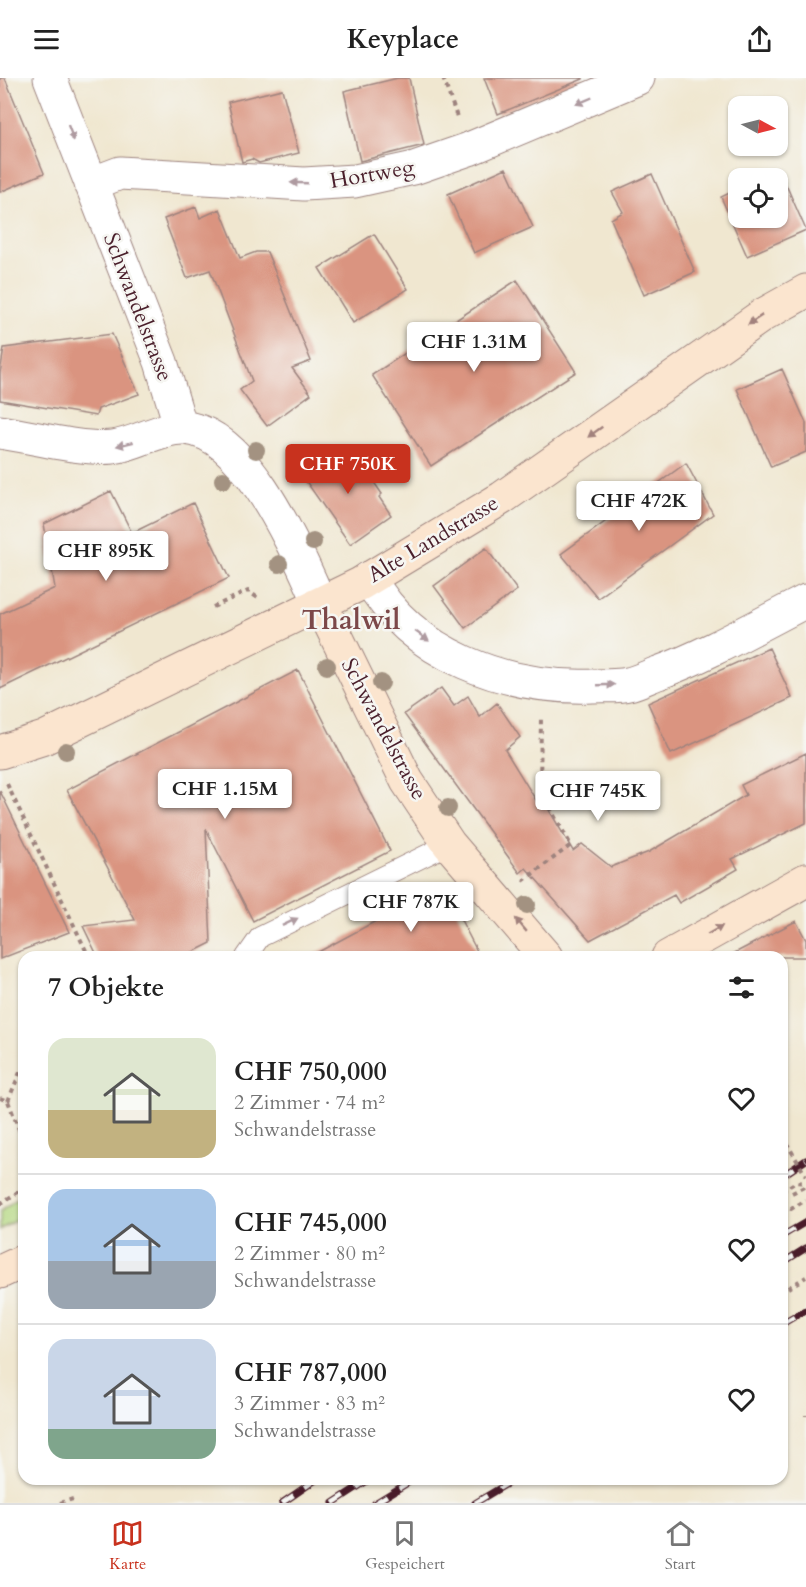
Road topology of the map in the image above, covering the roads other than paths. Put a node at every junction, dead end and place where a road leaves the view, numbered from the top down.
1 (50, 78) edge
2 (638, 78) edge
3 (91, 184) junction
4 (806, 291) edge
5 (181, 428) junction
6 (0, 432) edge
7 (369, 578) junction
8 (806, 601) edge
9 (321, 605) junction
10 (2, 765) edge
11 (449, 844) junction
12 (806, 880) edge
13 (250, 951) edge
14 (541, 951) edge
15 (679, 951) edge
16 (18, 1264) edge
17 (0, 1272) edge

1 -> 3 street, Schwandelstrasse
2 -> 3 street, Hortweg
3 - 5 street, Schwandelstrasse
4 -> 7 street, Alte Landstrasse
5 -> 6 street
5 - 9 street, Schwandelstrasse
7 -> 8 street
7 - 9 street, Alte Landstrasse
9 - 10 street, Alte Landstrasse
9 - 11 street, Schwandelstrasse
13 -> 11 lane
14 -> 11 street, Schwandelstrasse
15 -> 12 street
16 - 17 street

